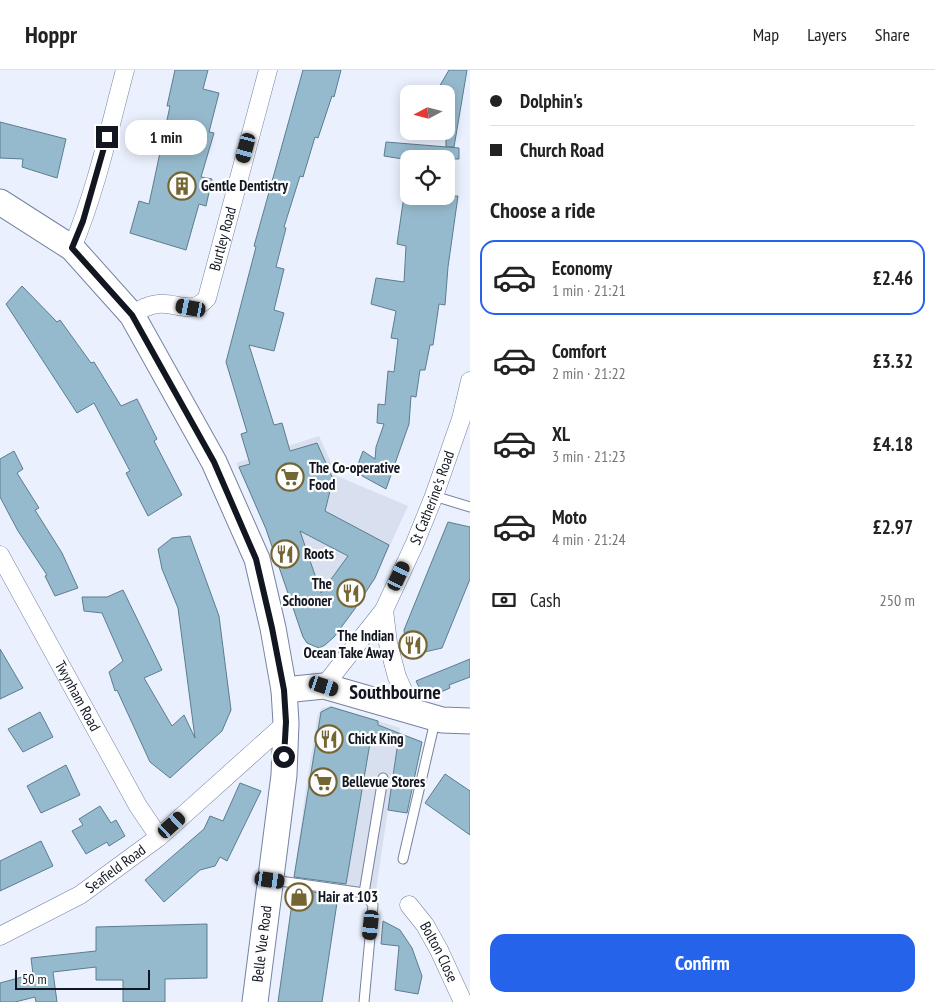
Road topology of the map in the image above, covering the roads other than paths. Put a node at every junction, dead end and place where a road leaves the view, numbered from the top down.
1 (126, 70) edge
2 (268, 70) edge
3 (0, 202) edge
4 (72, 248) junction
5 (132, 315) junction
6 (470, 381) edge
7 (434, 496) junction
8 (470, 507) edge
9 (0, 555) edge
10 (384, 610) junction
11 (324, 686) junction
12 (284, 690) junction
13 (424, 715) junction
14 (470, 721) edge
15 (286, 722) junction
16 (383, 778) dead end
17 (159, 836) junction
18 (403, 859) dead end
19 (270, 880) junction
20 (364, 893) junction
21 (409, 905) dead end
22 (0, 936) edge
23 (255, 1002) edge
24 (364, 1002) edge
25 (463, 1002) edge

1 - 4 street
2 - 5 street, Burtley Road
3 - 4 main road, Belle Vue Road
4 - 5 main road, Belle Vue Road
5 - 12 main road, Belle Vue Road
6 - 7 street, St Catherine's Road
7 - 8 lane
7 - 10 street, St Catherine's Road
9 - 17 street, Twynham Road
10 - 11 street, St Catherine's Road
10 - 13 street
11 - 12 main road
11 - 13 main road
12 - 15 main road, Belle Vue Road
13 - 14 main road
13 - 18 lane
15 - 17 street, Seafield Road
15 - 19 main road, Belle Vue Road
16 - 20 lane
17 - 22 street, Seafield Road
19 - 20 lane
19 - 23 main road, Belle Vue Road
20 - 24 lane
21 - 25 street, Bolton Close

